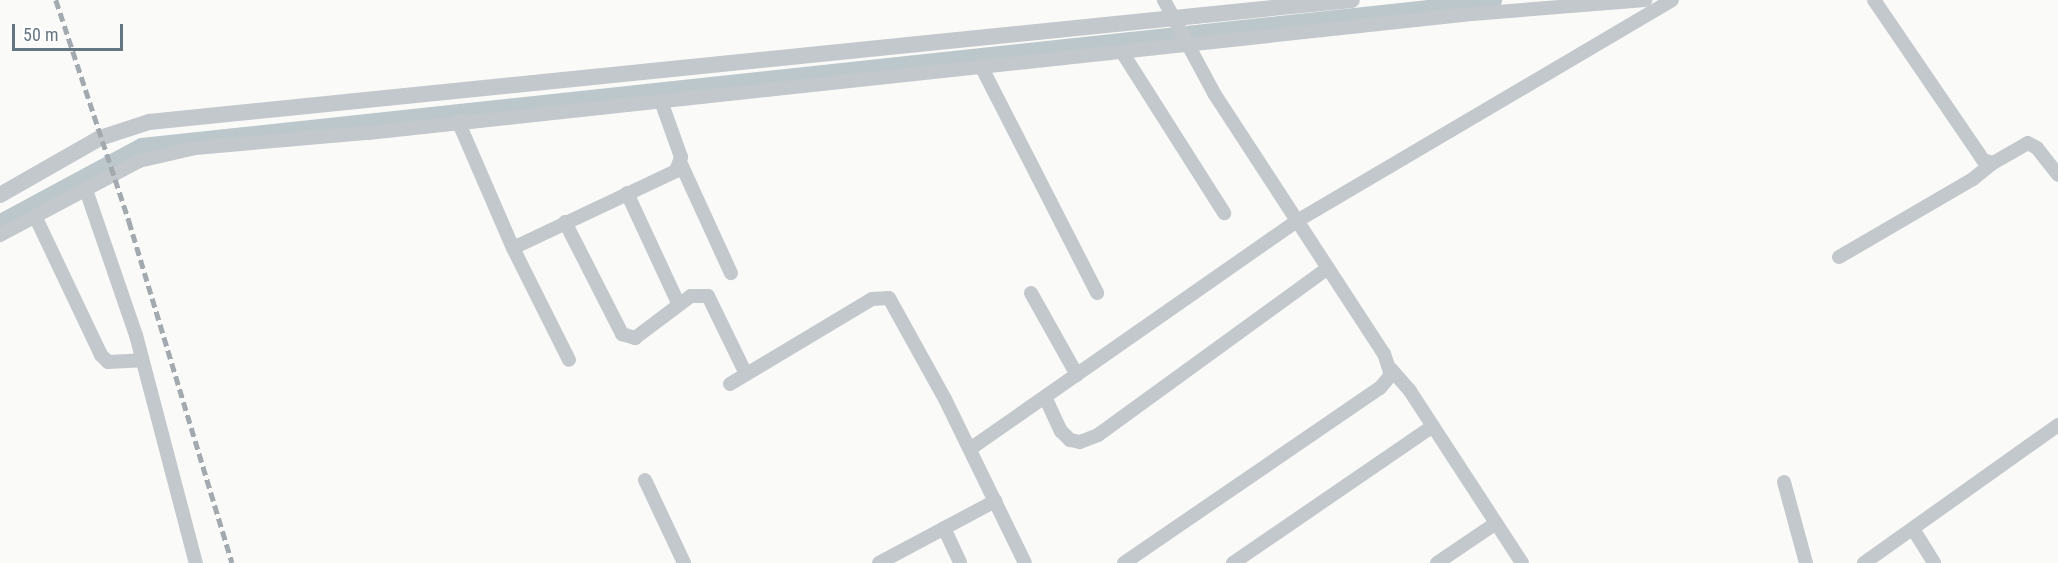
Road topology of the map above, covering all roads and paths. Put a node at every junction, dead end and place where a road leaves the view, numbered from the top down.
1 (1164, 0) edge
2 (1353, 0) edge
3 (1645, 0) edge
4 (1672, 0) edge
5 (1874, 0) edge
6 (1292, 3) edge
7 (1181, 31) junction
8 (1122, 52) junction
9 (981, 66) junction
10 (661, 101) junction
11 (458, 121) junction
12 (1993, 163) junction
13 (681, 164) junction
14 (2058, 175) edge
15 (86, 190) junction
16 (627, 193) junction
17 (0, 195) edge
18 (1224, 213) dead end
19 (35, 216) junction
20 (1297, 221) junction
21 (565, 222) junction
22 (0, 235) edge
23 (513, 248) junction
24 (1839, 256) dead end
25 (1328, 268) junction
26 (731, 273) dead end
27 (1031, 293) dead end
28 (1097, 293) dead end
29 (679, 305) junction
30 (142, 360) junction
31 (569, 360) dead end
32 (1391, 369) junction
33 (746, 374) junction
34 (1077, 375) junction
35 (730, 384) dead end
36 (1045, 397) junction
37 (1432, 426) junction
38 (2056, 430) edge
39 (970, 450) junction
40 (645, 480) dead end
41 (1784, 482) dead end
42 (995, 501) junction
43 (1496, 523) junction
44 (944, 528) junction
45 (1913, 529) junction
46 (196, 563) edge
47 (684, 563) edge
48 (879, 563) edge
49 (960, 563) edge
50 (1025, 563) edge
51 (1124, 563) edge
52 (1233, 563) edge
53 (1437, 563) edge
54 (1522, 563) edge
55 (1806, 563) edge
56 (1864, 563) edge
57 (1934, 563) edge

1 - 7 street
2 - 6 street
3 - 7 street
4 - 20 street
5 - 12 street
6 - 7 street
7 - 8 street
7 - 17 street
7 - 20 street
8 - 9 street
8 - 18 street
9 - 10 street
9 - 28 street
10 - 11 street
10 - 13 street
11 - 15 street
11 - 23 street
12 - 14 street
12 - 24 street
13 - 16 street
13 - 26 street
15 - 19 street
15 - 30 street
16 - 21 street
16 - 29 street
19 - 22 street
19 - 30 street
20 - 25 street
20 - 34 street
21 - 23 street
21 - 29 street
23 - 31 street
25 - 32 street
25 - 36 street
27 - 34 street
29 - 33 street
30 - 46 street
32 - 37 street
32 - 51 street
33 - 35 street
33 - 39 street
34 - 36 street
36 - 39 street
37 - 43 street
37 - 52 street
38 - 45 street
39 - 42 street
40 - 47 street
41 - 55 street
42 - 44 street
42 - 50 street
43 - 53 street
43 - 54 street
44 - 48 street
44 - 49 street
45 - 56 street
45 - 57 street

